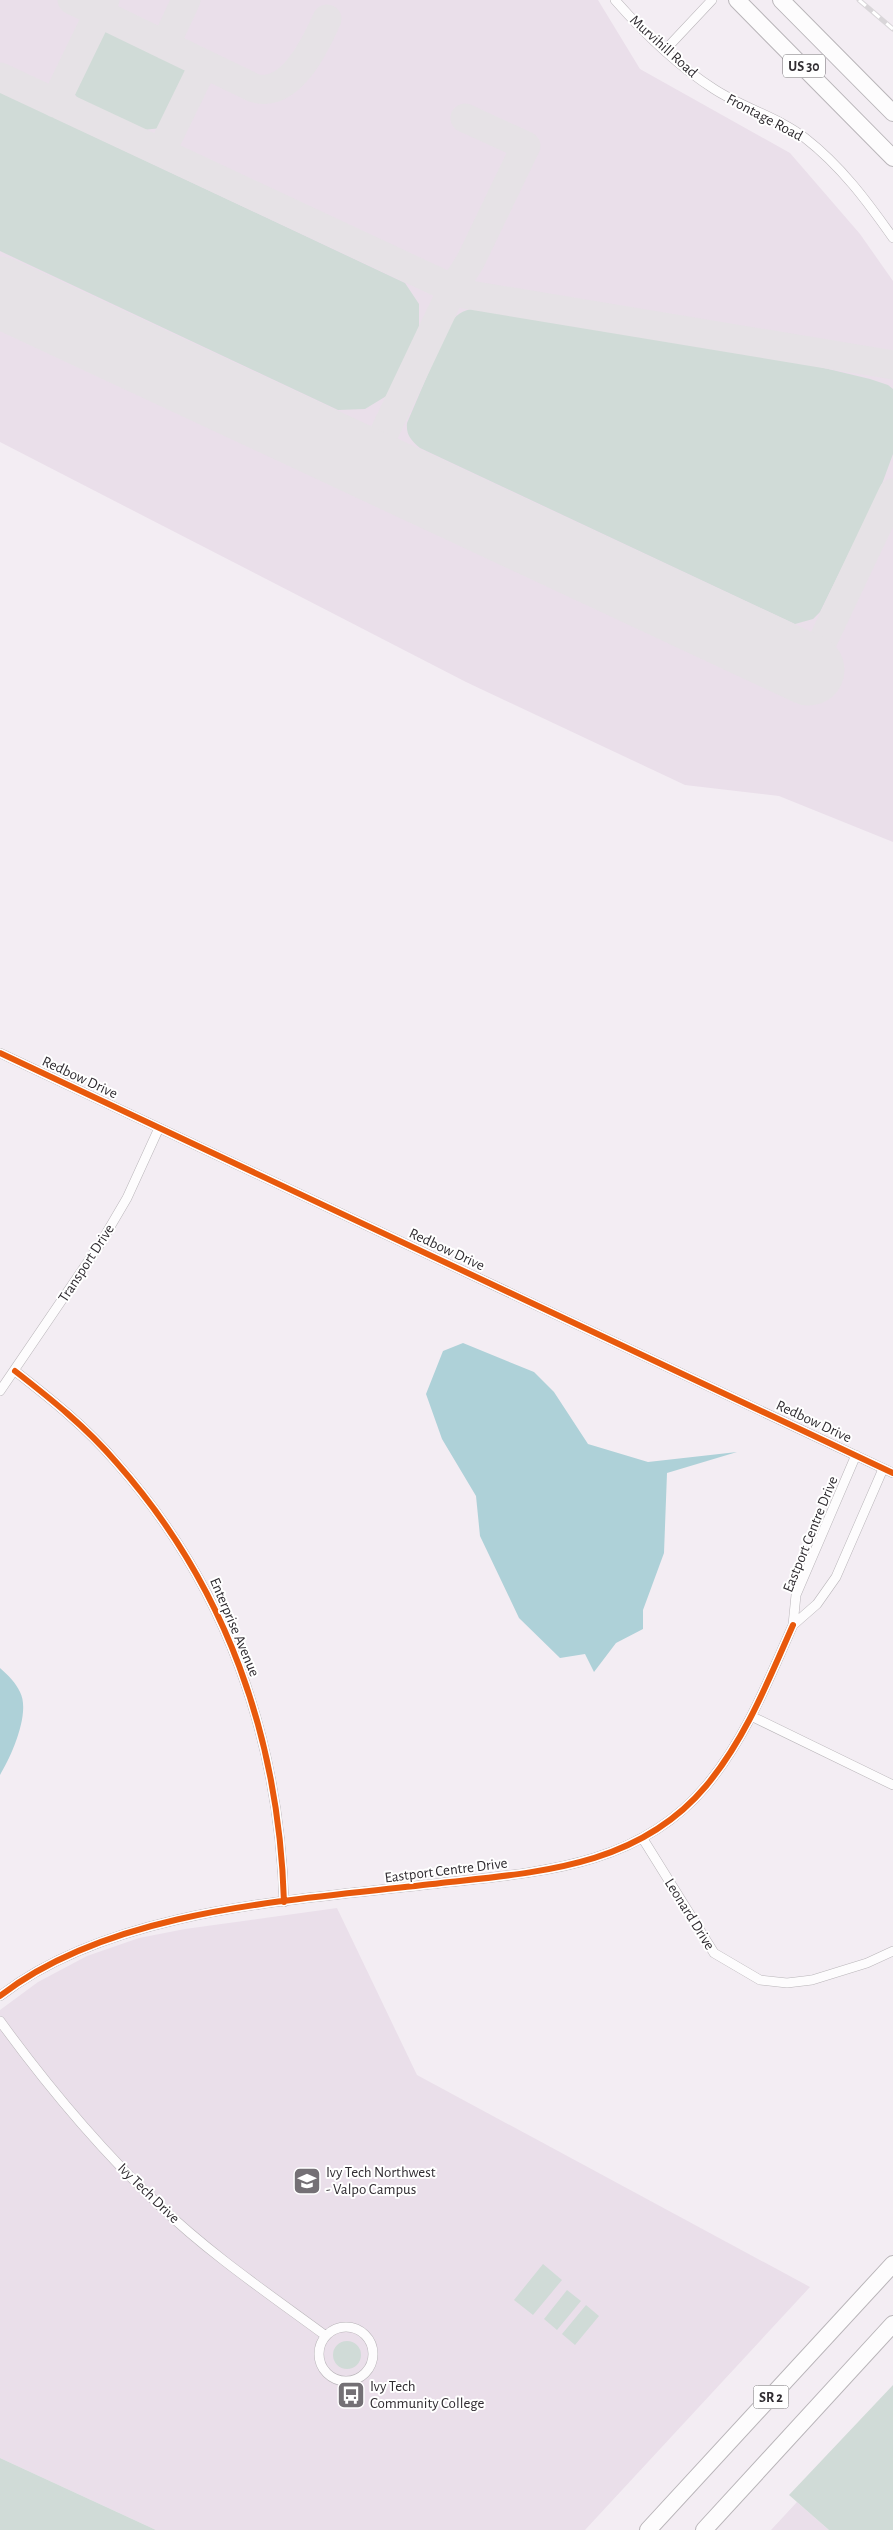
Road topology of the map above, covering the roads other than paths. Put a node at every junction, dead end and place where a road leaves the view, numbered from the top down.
1 (615, 0) edge
2 (712, 0) edge
3 (737, 0) edge
4 (781, 0) edge
5 (666, 49) junction
6 (714, 89) joint
7 (893, 113) edge
8 (893, 158) edge
9 (893, 238) edge
10 (0, 1053) edge
11 (159, 1128) junction
12 (15, 1371) junction
13 (0, 1391) edge
14 (856, 1455) junction
15 (883, 1469) junction
16 (893, 1473) edge
17 (792, 1625) junction
18 (753, 1717) junction
19 (893, 1785) edge
20 (644, 1839) junction
21 (284, 1902) junction
22 (893, 1951) edge
23 (0, 1996) edge
24 (0, 2022) edge
25 (893, 2264) edge
26 (893, 2324) edge
27 (326, 2336) junction
28 (648, 2530) edge
29 (704, 2530) edge

1 - 5 street, Murvihill Road
2 - 5 street
3 - 8 highway, US 30
4 - 7 highway, US 30
5 - 6 street, Murvihill Road
6 - 9 street, Frontage Road
10 - 11 street, Redbow Drive
11 - 12 street, Transport Drive
11 - 14 street, Redbow Drive
12 - 13 street, Transport Drive
12 - 21 street, Enterprise Avenue
14 - 15 street, Redbow Drive
14 - 17 street, Eastport Centre Drive
15 - 16 street
15 - 17 street, Eastport Centre Drive
17 - 18 street, Eastport Centre Drive
18 - 19 street
18 - 20 street, Eastport Centre Drive
20 - 21 street, Eastport Centre Drive
20 - 22 street, Leonard Drive
21 - 23 street, Eastport Centre Drive
24 - 27 street, Ivy Tech Drive
25 - 28 highway, SR 2
26 - 29 highway, SR 2
27 - 27 street

